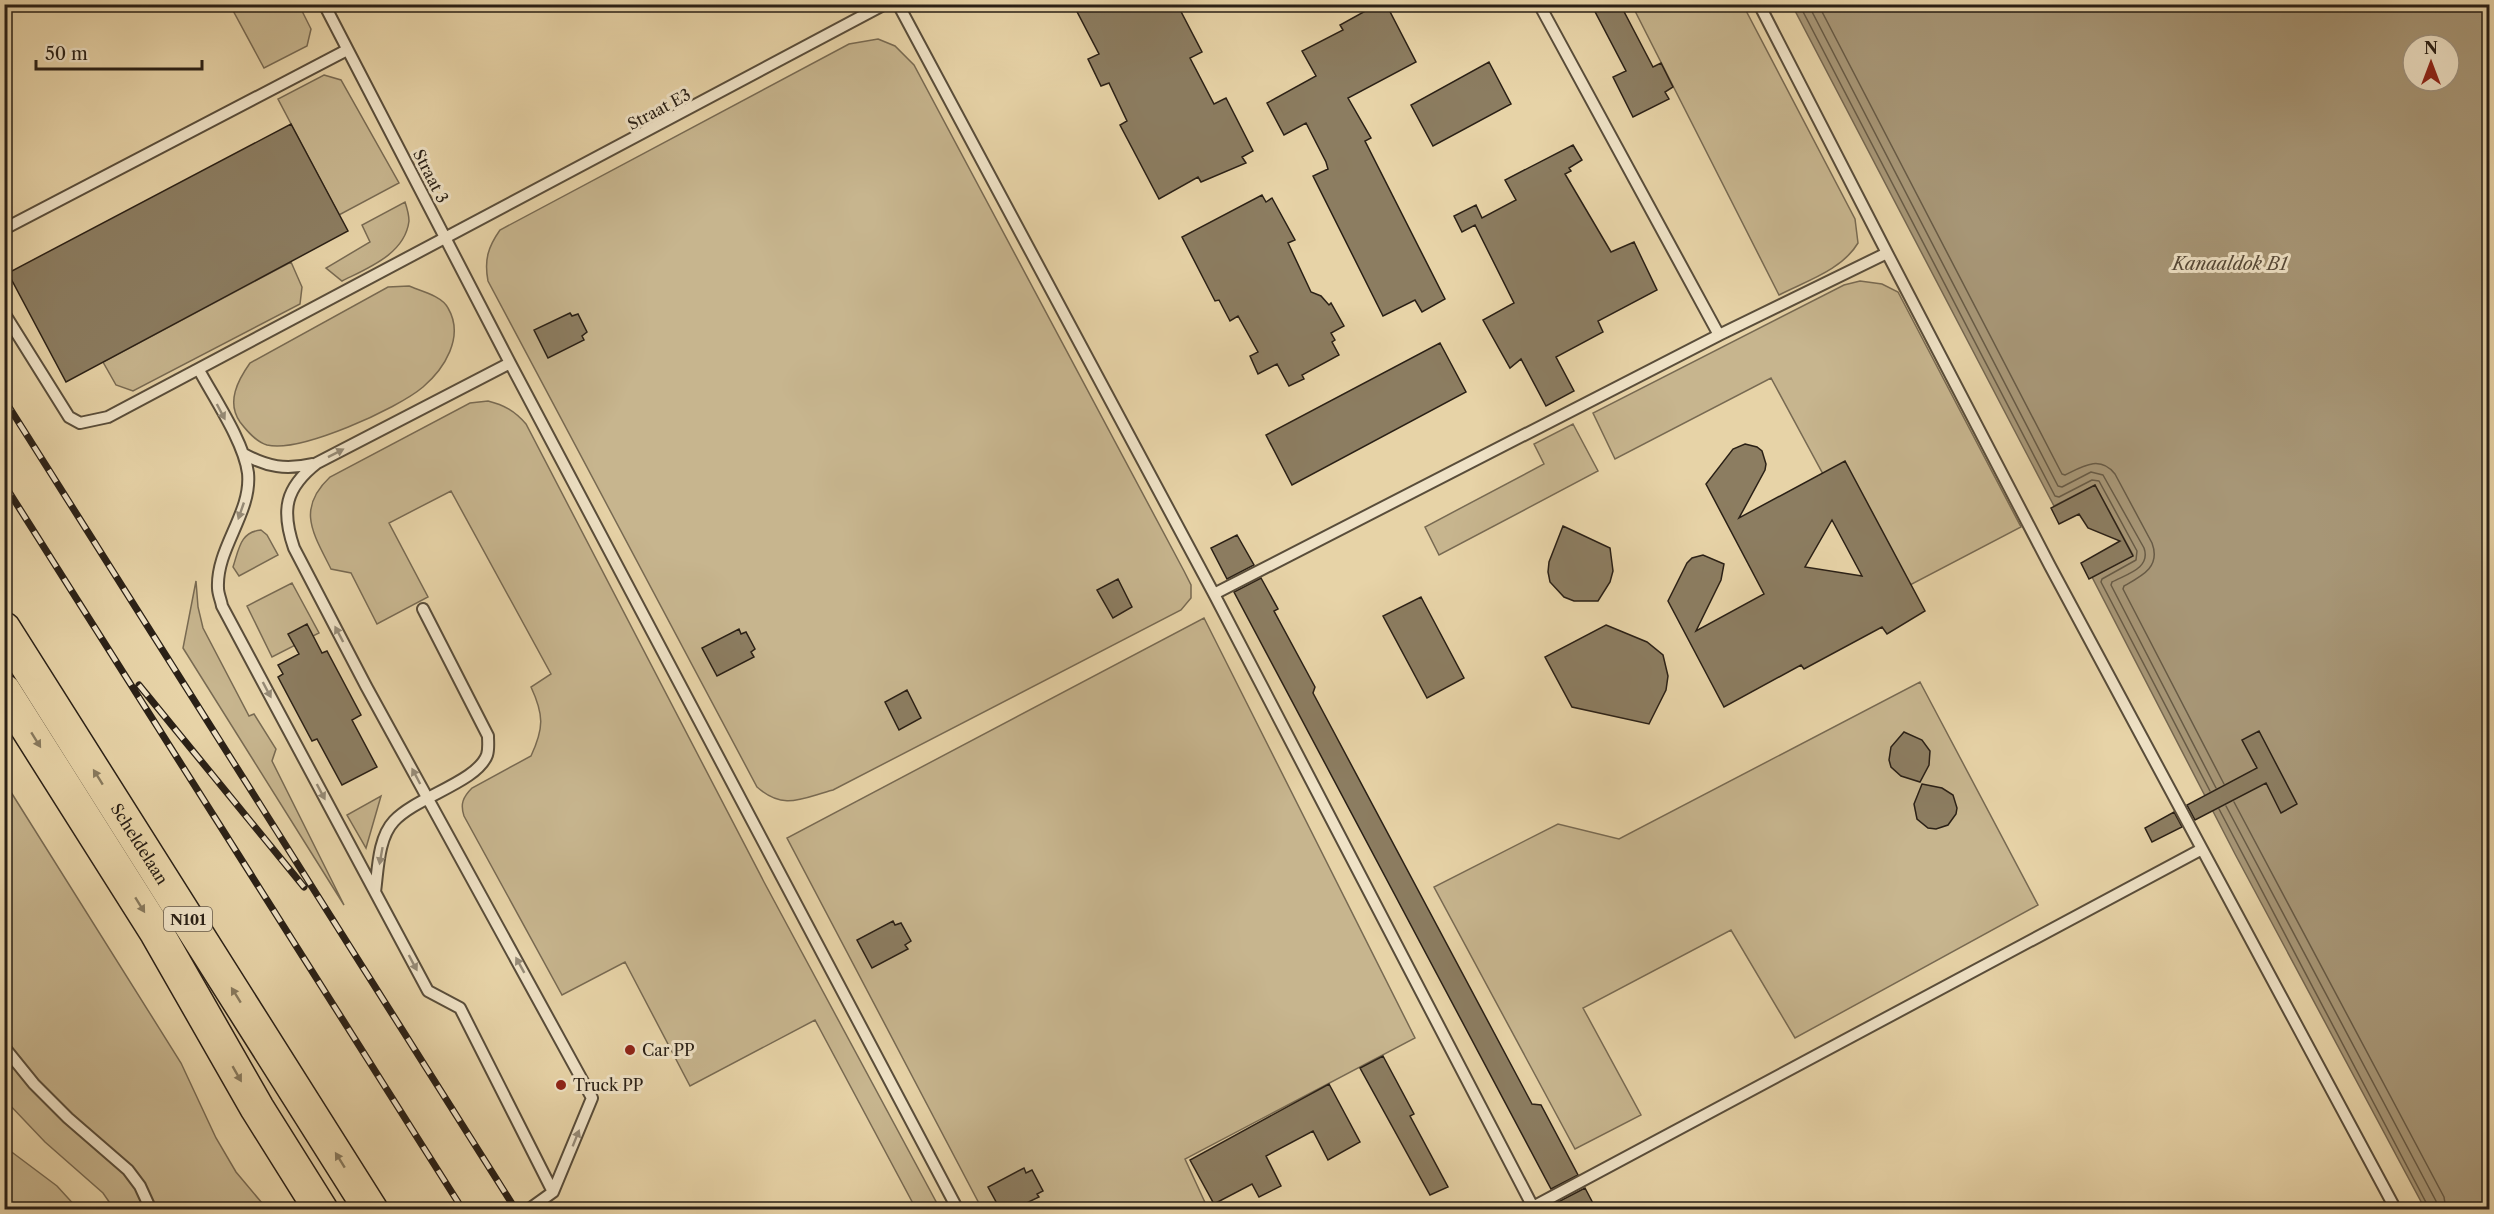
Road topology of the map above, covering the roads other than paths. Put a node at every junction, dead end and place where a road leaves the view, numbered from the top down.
1 (324, 4) edge
2 (885, 4) edge
3 (898, 4) edge
4 (1539, 4) edge
5 (1759, 4) edge
6 (347, 50) junction
7 (4, 229) edge
8 (447, 239) junction
9 (1887, 253) junction
10 (4, 313) edge
11 (1719, 335) junction
12 (510, 363) junction
13 (199, 370) junction
14 (244, 454) junction
15 (317, 463) junction
16 (1214, 594) junction
17 (423, 609) dead end
18 (4, 629) edge
19 (4, 691) edge
20 (428, 798) junction
21 (2202, 849) junction
22 (375, 892) junction
23 (4, 1047) edge
24 (553, 1192) junction
25 (151, 1209) edge
26 (321, 1209) edge
27 (371, 1209) edge
28 (528, 1209) edge
29 (958, 1209) edge
30 (1532, 1209) edge
31 (2396, 1209) edge

1 - 6 lane, Straat 3
2 - 8 lane, Straat E3
3 - 16 lane
4 - 11 lane
5 - 9 lane
6 - 7 lane
6 - 8 lane, Straat 3
8 - 12 lane, Straat 3
8 - 13 lane, Straat E3
9 - 11 lane
9 - 21 lane
10 - 13 lane, Straat E3
11 - 16 lane
15 -> 12 lane
12 - 29 lane, Straat 3
13 -> 14 lane
14 - 15 lane
14 -> 22 lane
20 -> 15 lane
16 - 30 lane
17 - 20 lane
27 -> 18 main road, Scheldelaan / N101
19 -> 26 main road, Scheldelaan / N101
20 -> 22 lane
24 -> 20 lane
21 - 30 lane
21 - 31 lane
22 -> 24 lane
23 - 25 lane
24 - 28 lane

